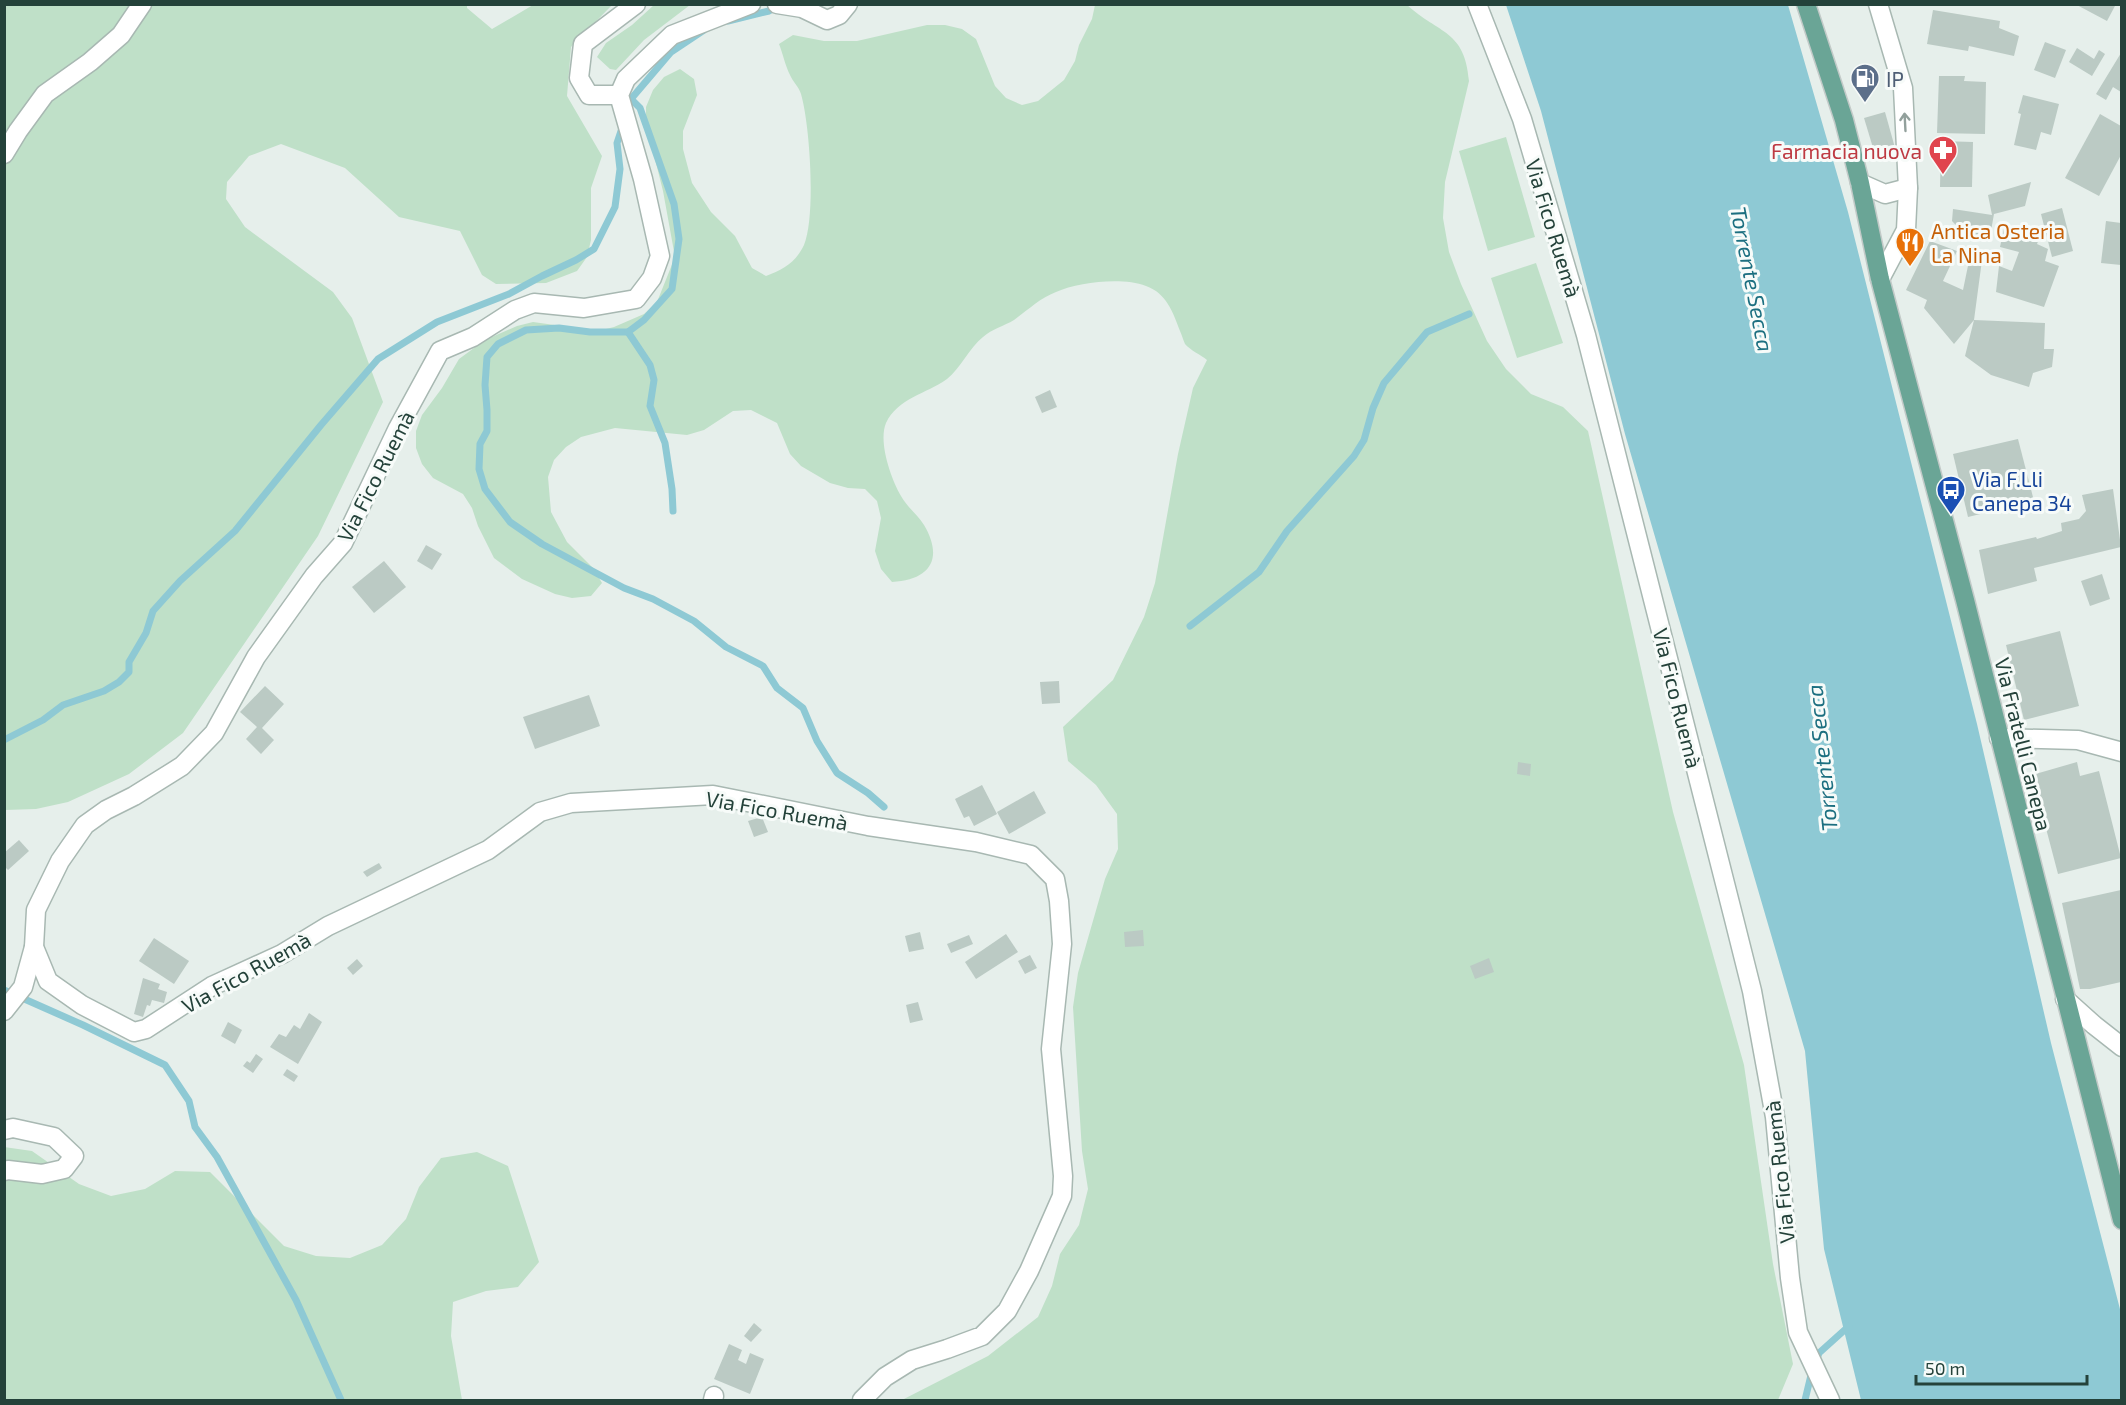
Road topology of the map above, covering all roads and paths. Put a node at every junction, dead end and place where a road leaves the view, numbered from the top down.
1 (142, 4) edge
2 (636, 4) edge
3 (751, 4) edge
4 (777, 4) edge
5 (848, 4) edge
6 (1477, 4) edge
7 (1806, 4) edge
8 (1878, 4) edge
9 (619, 95) junction
10 (4, 154) edge
11 (1860, 183) junction
12 (1908, 188) junction
13 (1880, 279) junction
14 (1999, 738) junction
15 (2121, 752) edge
16 (34, 947) junction
17 (2065, 999) junction
18 (4, 1011) edge
19 (2121, 1047) edge
20 (4, 1130) edge
21 (4, 1172) edge
22 (2121, 1220) edge
23 (862, 1401) edge
24 (1830, 1401) edge

1 - 10 street
2 - 9 street
3 - 9 street
4 - 5 street
6 - 24 street, Via Fico Ruemà
7 - 11 main road, Via Fratelli Canepa
12 -> 8 street
9 - 16 street, Via Fico Ruemà
11 - 12 street
11 - 13 main road, Via Fratelli Canepa
12 - 13 street
13 - 14 main road, Via Fratelli Canepa
14 - 15 street
14 - 17 main road, Via Fratelli Canepa
16 - 18 street
16 - 23 street, Via Fico Ruemà
17 - 19 street
17 - 22 main road, Via Fratelli Canepa
20 - 21 street

